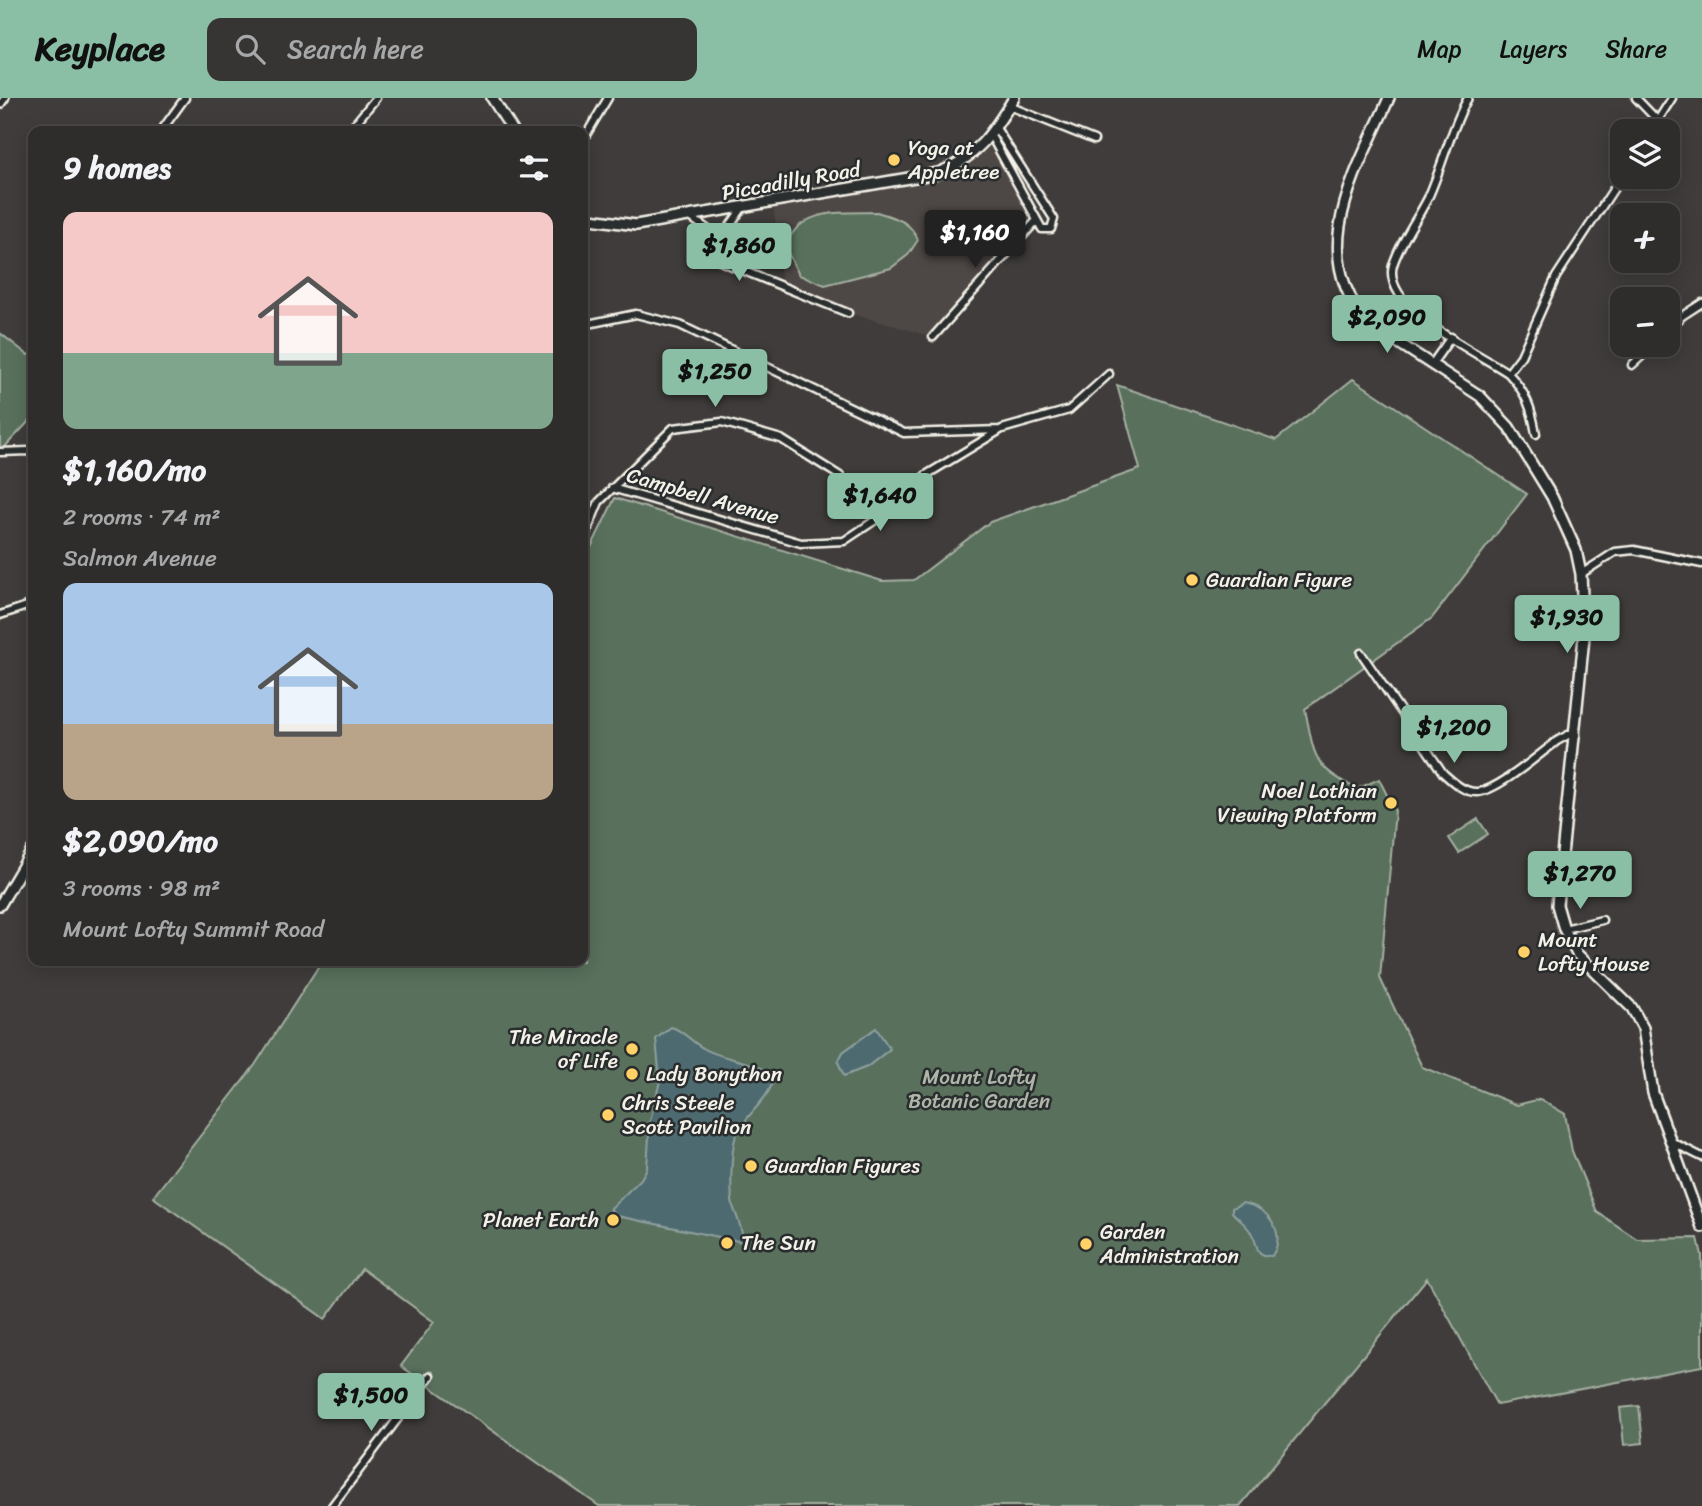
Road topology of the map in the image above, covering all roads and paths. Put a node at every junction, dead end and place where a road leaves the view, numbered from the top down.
1 (5, 98) edge
2 (185, 98) edge
3 (376, 98) edge
4 (492, 98) edge
5 (608, 98) edge
6 (1389, 98) edge
7 (1468, 98) edge
8 (1636, 98) edge
9 (1672, 98) edge
10 (1012, 102) edge
11 (0, 106) edge
12 (1656, 119) edge
13 (1659, 119) edge
14 (165, 126) edge
15 (353, 126) edge
16 (510, 126) edge
17 (993, 131) junction
18 (588, 132) edge
19 (1094, 140) dead end
20 (1614, 189) edge
21 (743, 207) junction
22 (689, 216) junction
23 (588, 219) edge
24 (1037, 219) junction
25 (721, 239) junction
26 (1702, 303) edge
27 (848, 313) dead end
28 (1680, 318) edge
29 (588, 325) edge
30 (933, 337) dead end
31 (1451, 337) junction
32 (1641, 357) edge
33 (1432, 364) junction
34 (1632, 365) dead end
35 (1508, 373) junction
36 (1109, 374) dead end
37 (1002, 429) junction
38 (1536, 434) dead end
39 (28, 451) edge
40 (0, 453) edge
41 (612, 488) junction
42 (880, 517) junction
43 (588, 529) edge
44 (1702, 564) edge
45 (1581, 575) junction
46 (28, 606) edge
47 (0, 615) edge
48 (1361, 653) dead end
49 (1576, 735) junction
50 (28, 857) edge
51 (0, 905) edge
52 (1602, 920) dead end
53 (1564, 929) junction
54 (1670, 1141) junction
55 (1702, 1157) edge
56 (1702, 1227) edge
57 (430, 1376) dead end
58 (332, 1506) edge

1 - 11 street
2 - 14 street
3 - 15 street
4 - 16 main road
5 - 18 street
6 - 33 main road
7 - 31 street
8 - 12 street
9 - 13 street
10 - 17 main road, Piccadilly Road
10 - 19 street
17 - 21 main road, Piccadilly Road
17 - 24 street
17 - 24 street
20 - 35 street
21 - 22 main road, Piccadilly Road
21 - 25 street
22 - 23 main road, Piccadilly Road
22 - 25 street
24 - 30 street
25 - 27 street
26 - 28 street
29 - 37 street
31 - 33 street
31 - 35 street
32 - 34 street
33 - 45 main road
35 - 38 street
36 - 37 street, Campbell Avenue
37 - 42 street, Campbell Avenue
39 - 40 street
41 - 42 street, Campbell Avenue
41 - 42 street
41 - 43 street
44 - 45 street
45 - 49 main road
46 - 47 street
48 - 49 street
49 - 53 main road
50 - 51 main road
52 - 53 street
53 - 54 main road
54 - 55 street
54 - 56 main road
57 - 58 street

